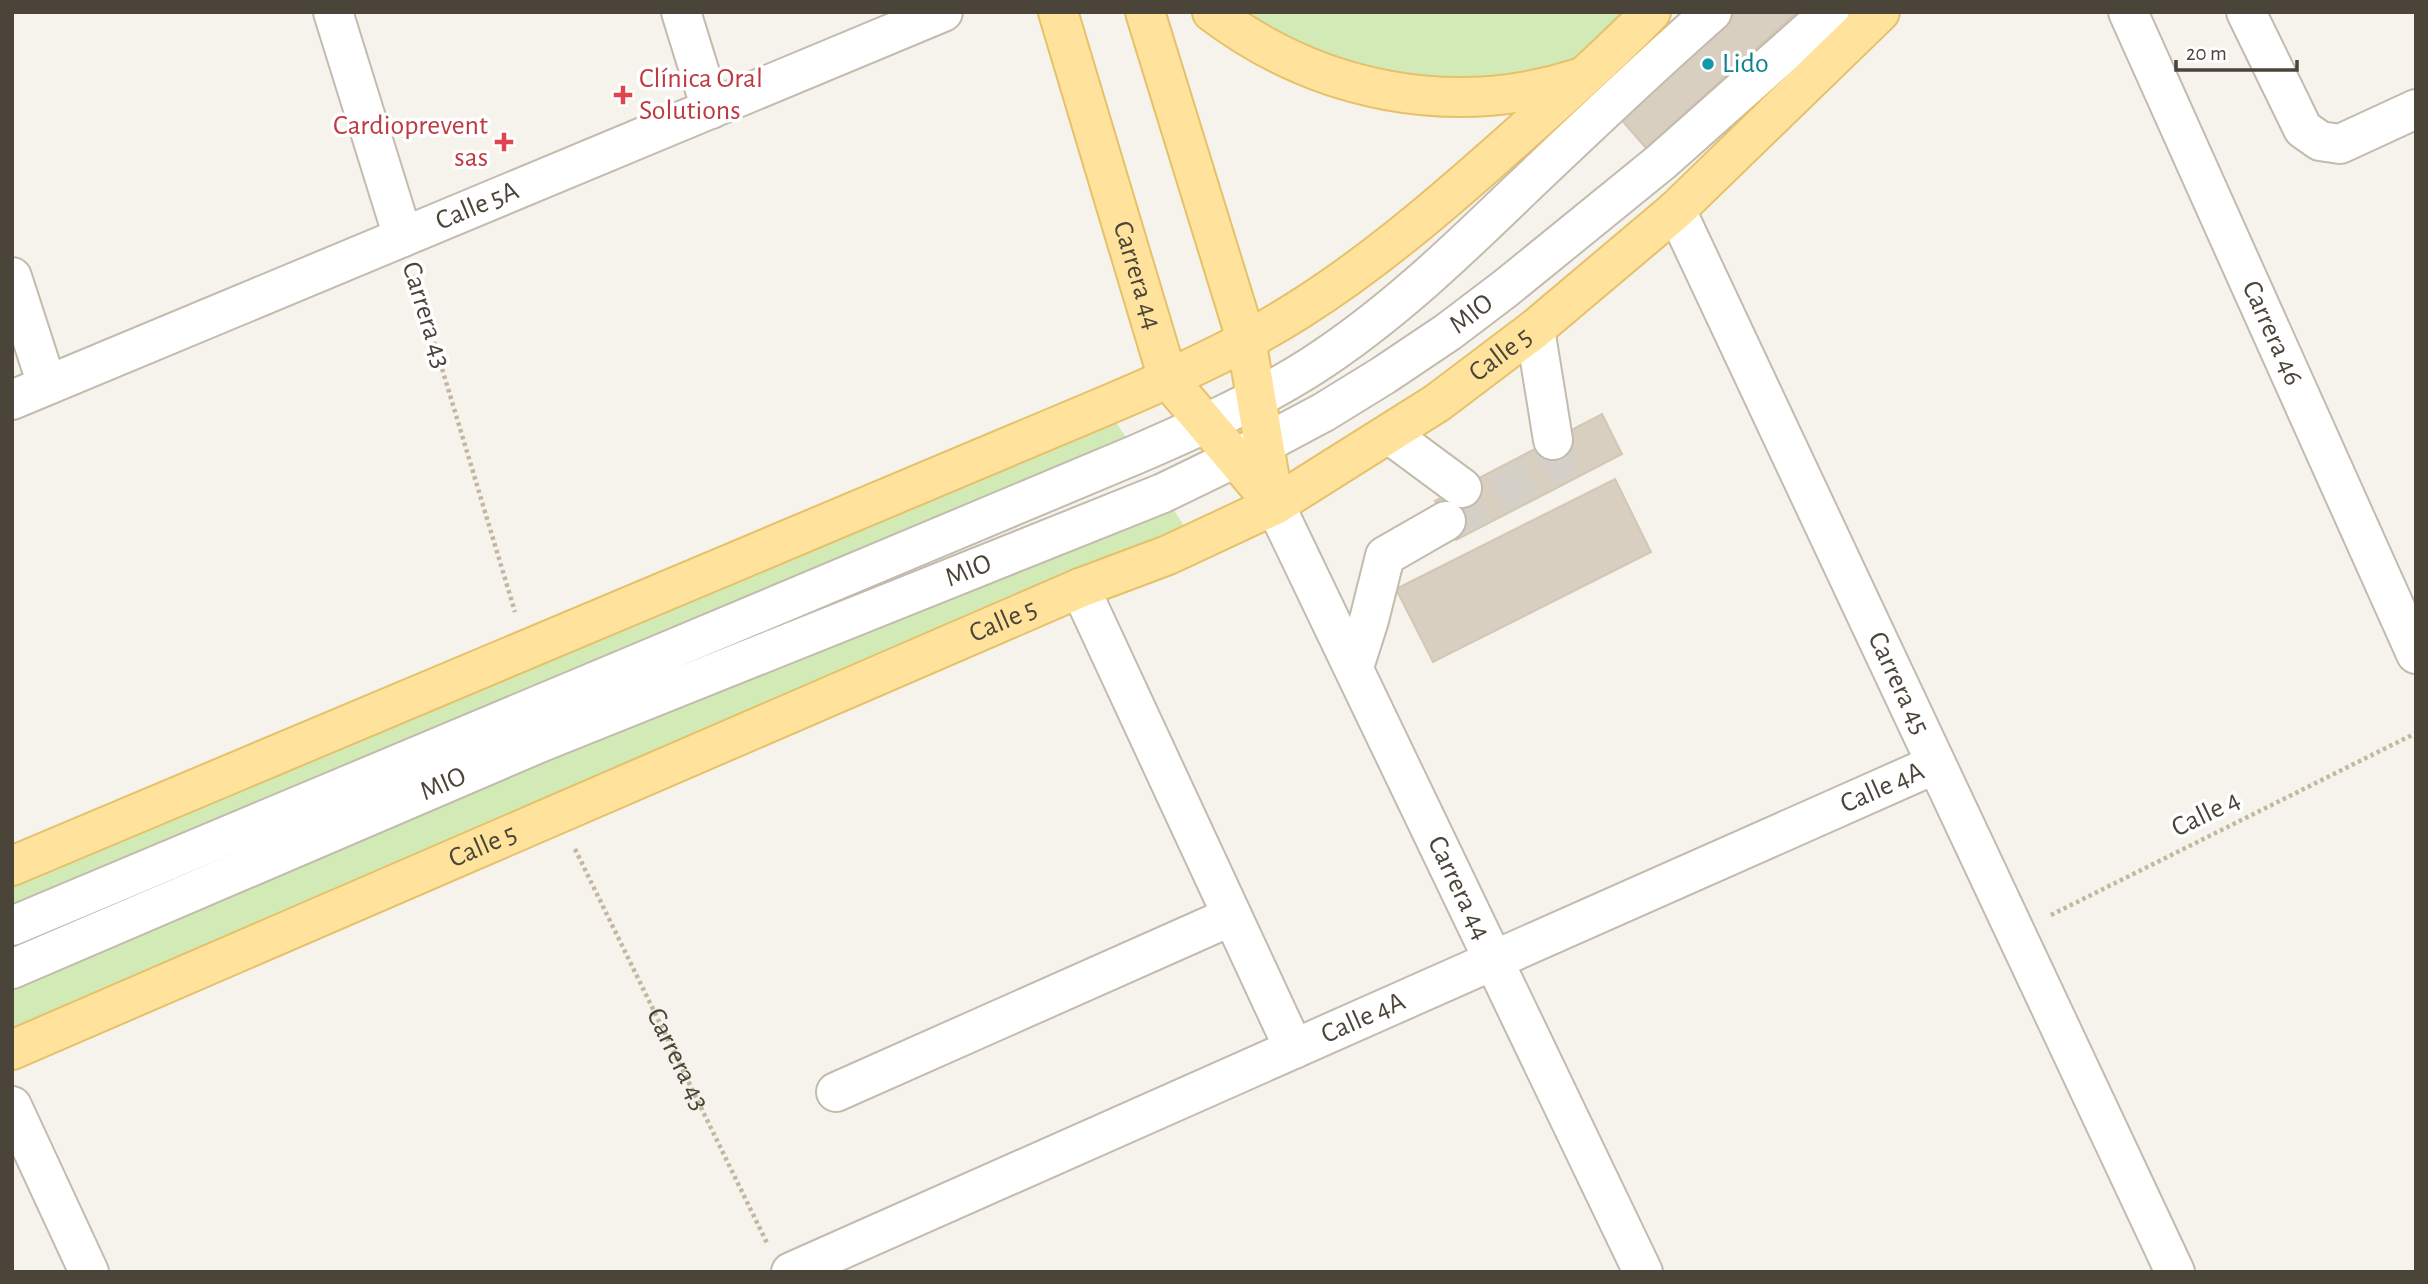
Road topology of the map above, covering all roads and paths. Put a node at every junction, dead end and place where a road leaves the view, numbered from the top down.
1 (333, 12) edge
2 (681, 12) edge
3 (943, 12) edge
4 (1058, 12) edge
5 (1145, 12) edge
6 (1212, 12) edge
7 (1651, 12) edge
8 (1712, 12) edge
9 (1830, 12) edge
10 (1880, 12) edge
11 (2128, 12) edge
12 (2246, 12) edge
13 (1588, 75) junction
14 (711, 109) junction
15 (2416, 109) edge
16 (1676, 210) junction
17 (403, 237) junction
18 (12, 277) edge
19 (1535, 329) junction
20 (1246, 339) junction
21 (1168, 379) junction
22 (47, 385) junction
23 (1256, 398) junction
24 (12, 400) edge
25 (1206, 424) junction
26 (1389, 434) junction
27 (1553, 440) tunnel mouth
28 (1250, 451) junction
29 (1275, 505) junction
30 (1080, 588) junction
31 (517, 619) dead end
32 (2416, 654) edge
33 (1354, 667) junction
34 (2416, 733) edge
35 (1936, 764) junction
36 (575, 849) dead end
37 (12, 866) edge
38 (1232, 916) junction
39 (12, 926) edge
40 (2016, 932) junction
41 (1493, 960) junction
42 (12, 969) edge
43 (1294, 1049) junction
44 (12, 1050) edge
45 (836, 1093) dead end
46 (12, 1105) edge
47 (780, 1259) edge
48 (89, 1272) edge
49 (1643, 1272) edge
50 (2175, 1272) edge

1 - 17 street, Carrera 43
2 - 14 street
3 - 14 street, Calle 5A
4 - 21 main road, Carrera 44
5 - 20 main road, Carrera 44
6 - 13 main road
7 - 13 main road
8 - 23 street, MIO
9 - 28 street, MIO
10 - 16 main road, Calle 5
11 - 32 street, Carrera 46
12 - 15 street
13 - 20 main road
14 - 17 street, Calle 5A
16 - 19 main road, Calle 5
16 - 35 street, Carrera 45
17 - 22 street, Calle 5A
17 - 31 path, Carrera 43
18 - 22 street
19 - 26 main road, Calle 5
19 - 27 street
20 - 21 main road
20 - 23 main road, Carrera 44
21 - 25 main road, Carrera 44
21 - 37 main road
22 - 24 street, Calle 5A
23 - 25 street, MIO
23 - 28 main road, Carrera 44
25 - 28 main road, Carrera 44
25 - 39 street, MIO
26 - 29 main road, Calle 5
26 - 33 street
28 - 29 main road, Carrera 44
28 - 42 street, MIO
29 - 30 main road, Calle 5
29 - 33 street, Carrera 44
30 - 38 street
30 - 44 main road, Calle 5
33 - 41 street, Carrera 44
34 - 40 path, Calle 4
35 - 40 street, Carrera 45
35 - 41 street, Calle 4A
36 - 47 path, Carrera 43
38 - 43 street
38 - 45 street
40 - 50 street, Carrera 45
41 - 43 street, Calle 4A
41 - 49 street, Carrera 44
43 - 47 street, Calle 4A
46 - 48 street

